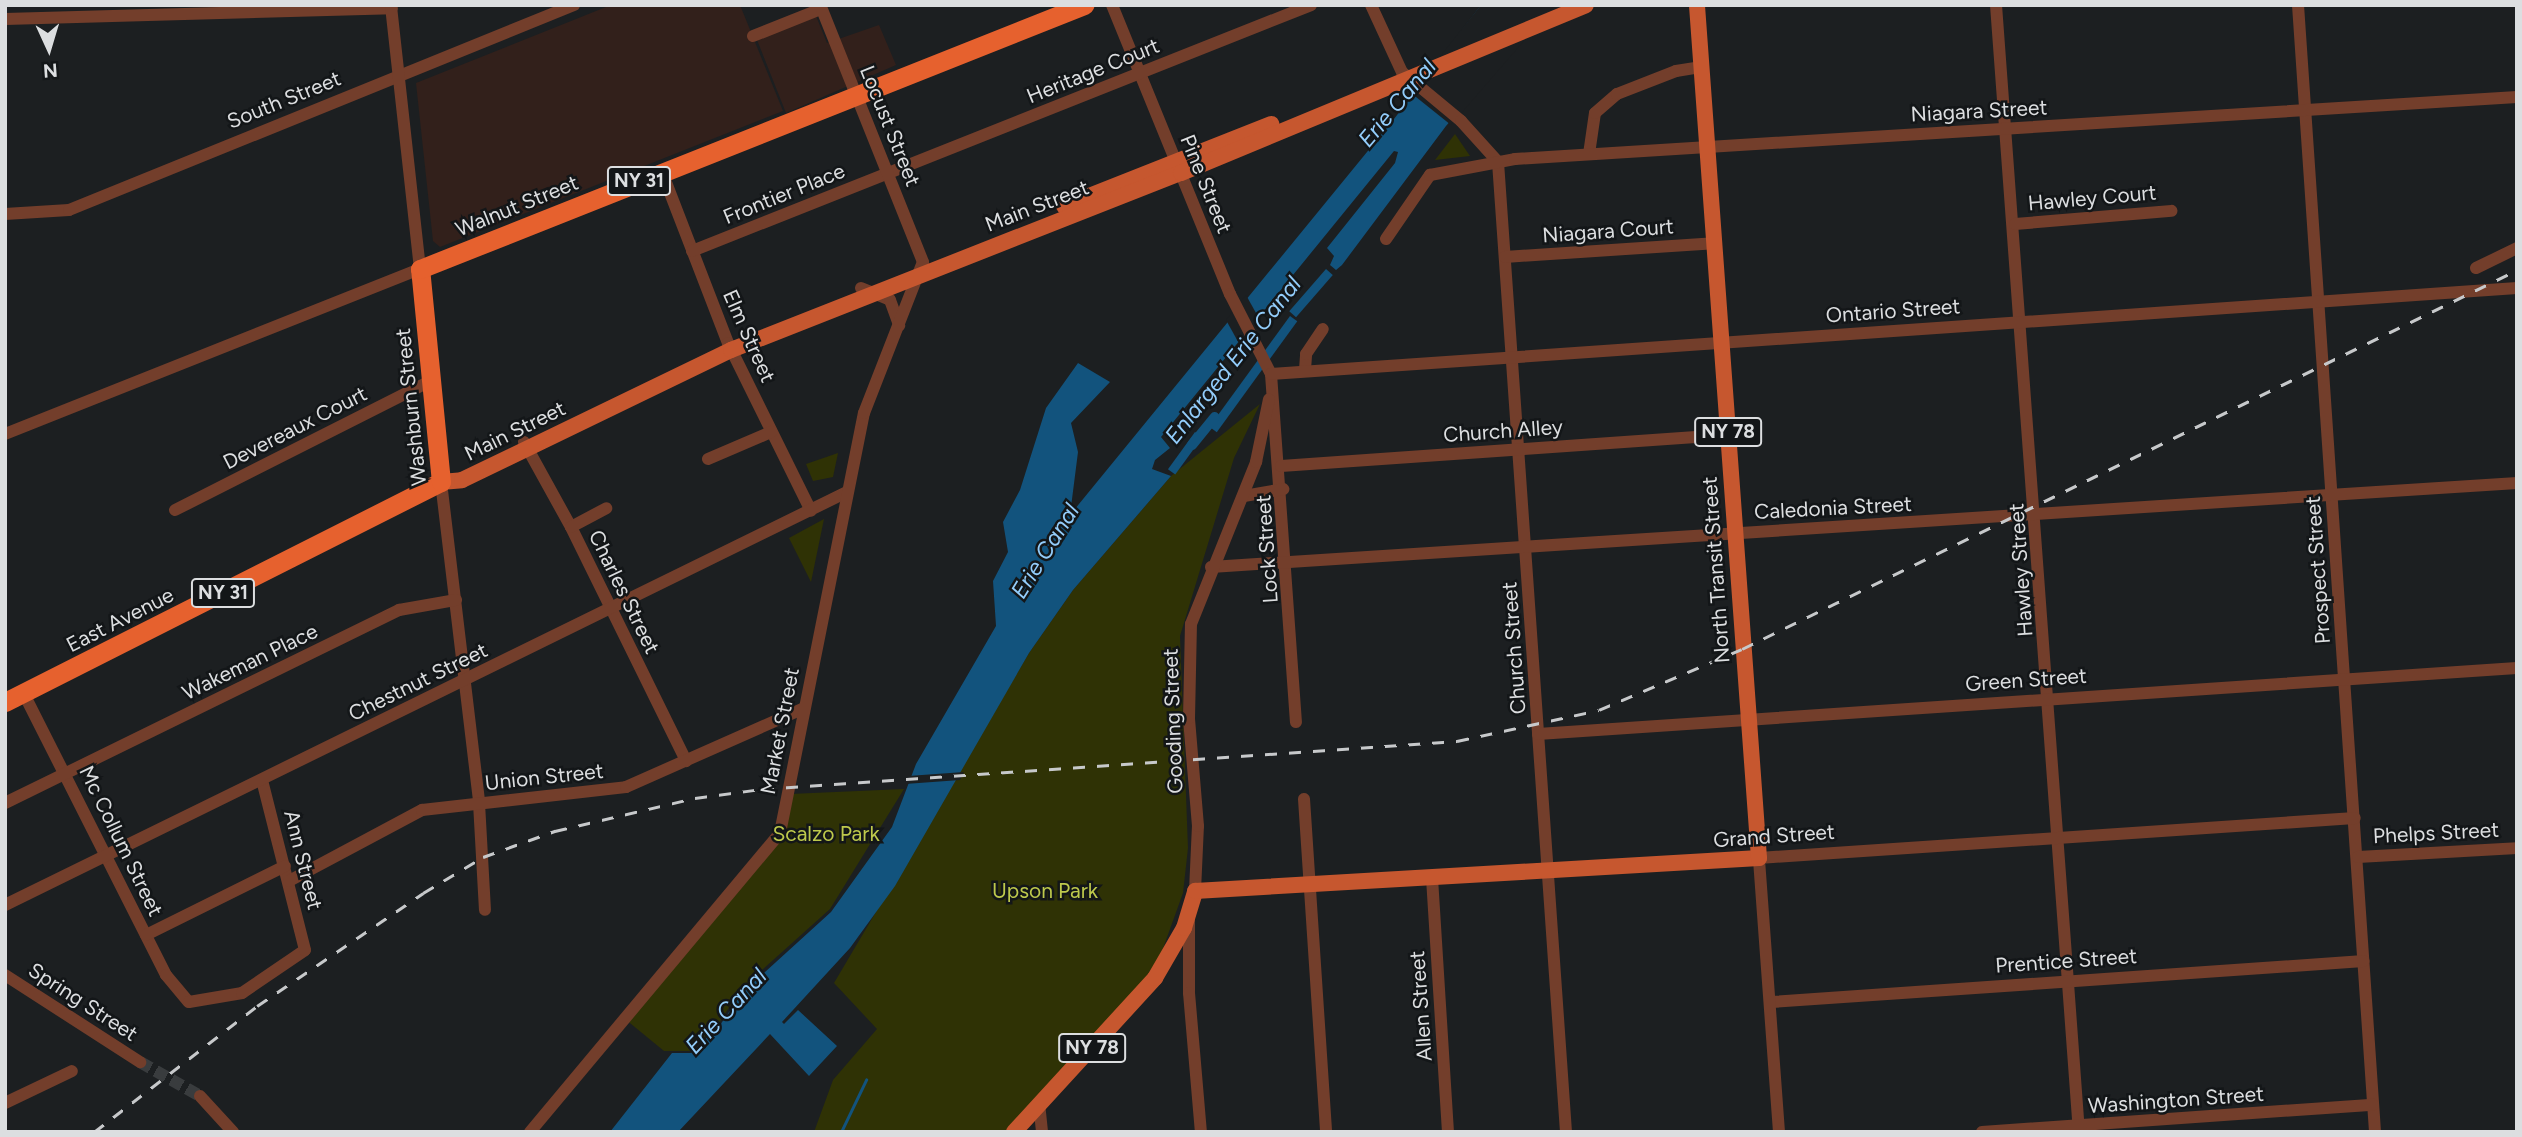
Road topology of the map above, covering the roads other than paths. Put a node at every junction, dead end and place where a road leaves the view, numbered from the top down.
1 (574, 5) edge
2 (1084, 5) edge
3 (1112, 5) edge
4 (1311, 5) edge
5 (1371, 5) edge
6 (1575, 5) edge
7 (1586, 5) edge
8 (1697, 5) edge
9 (1996, 5) edge
10 (2298, 5) edge
11 (391, 7) edge
12 (821, 7) edge
13 (1552, 15) edge
14 (5, 19) edge
15 (753, 36) dead end
16 (1702, 67) junction
17 (400, 73) junction
18 (1140, 73) junction
19 (1414, 77) junction
20 (858, 94) junction
21 (2517, 97) edge
22 (2306, 109) junction
23 (2006, 129) junction
24 (1709, 145) junction
25 (1589, 154) junction
26 (1498, 162) junction
27 (1179, 167) junction
28 (662, 172) junction
29 (889, 173) junction
30 (2171, 211) dead end
31 (5, 214) edge
32 (2015, 224) junction
33 (1386, 239) dead end
34 (1714, 243) junction
35 (2517, 248) edge
36 (692, 251) junction
37 (1505, 257) junction
38 (921, 268) junction
39 (2476, 268) dead end
40 (420, 269) junction
41 (2517, 288) edge
42 (867, 290) junction
43 (2319, 303) junction
44 (2021, 322) junction
45 (899, 325) junction
46 (1323, 329) dead end
47 (1721, 341) junction
48 (729, 347) junction
49 (1512, 354) junction
50 (1305, 370) junction
51 (1271, 374) junction
52 (432, 380) junction
53 (771, 432) junction
54 (5, 433) edge
55 (1728, 436) junction
56 (525, 445) junction
57 (1518, 449) junction
58 (708, 459) dead end
59 (1281, 466) junction
60 (441, 482) junction
61 (2517, 483) edge
62 (1283, 489) junction
63 (847, 492) junction
64 (2332, 495) junction
65 (1244, 496) junction
66 (606, 508) dead end
67 (175, 510) dead end
68 (811, 511) junction
69 (2036, 515) junction
70 (571, 527) junction
71 (1734, 533) junction
72 (1527, 544) junction
73 (1288, 561) junction
74 (1211, 567) junction
75 (456, 600) junction
76 (610, 610) junction
77 (2517, 668) edge
78 (2345, 679) junction
79 (465, 680) junction
80 (24, 694) junction
81 (2049, 697) junction
82 (5, 702) edge
83 (804, 708) junction
84 (1747, 717) junction
85 (1297, 722) dead end
86 (1538, 734) junction
87 (686, 761) junction
88 (66, 774) junction
89 (262, 780) junction
90 (1304, 799) dead end
91 (5, 803) edge
92 (479, 803) junction
93 (2355, 818) junction
94 (2059, 839) junction
95 (2517, 848) edge
96 (108, 856) junction
97 (2358, 857) junction
98 (1759, 858) junction
99 (285, 866) junction
100 (1551, 871) junction
101 (1432, 878) junction
102 (289, 881) junction
103 (1310, 886) junction
104 (1195, 891) junction
105 (5, 905) edge
106 (485, 910) dead end
107 (1189, 912) junction
108 (146, 935) junction
109 (1167, 961) junction
110 (2364, 961) junction
111 (5, 975) edge
112 (2070, 980) junction
113 (1189, 993) junction
114 (189, 1002) joint
115 (1772, 1002) junction
116 (140, 1062) tunnel mouth
117 (72, 1071) dead end
118 (200, 1097) tunnel mouth
119 (5, 1103) edge
120 (1039, 1103) junction
121 (2373, 1105) junction
122 (2079, 1129) edge
123 (233, 1132) edge
124 (530, 1132) edge
125 (1014, 1132) edge
126 (1042, 1132) edge
127 (1201, 1132) edge
128 (1326, 1132) edge
129 (1448, 1132) edge
130 (1566, 1132) edge
131 (1779, 1132) edge
132 (1982, 1132) edge
133 (2375, 1132) edge

1 - 17 street, South Street
2 - 20 highway, Walnut Street / NY 31
3 - 18 street, Pine Street
4 - 18 street, Heritage Court
5 - 19 street
6 - 13 main road, Main Street
7 - 13 main road, Main Street
8 - 16 main road, North Transit Street / NY 78
9 - 23 street, Hawley Street
10 - 22 street, Prospect Street
11 - 14 street
11 - 17 street, Washburn Street
12 - 15 street
12 - 20 street, Locust Street
13 - 19 main road, Main Street
13 - 19 main road, Main Street
16 - 24 main road, North Transit Street / NY 78
16 - 25 street
17 - 31 street, South Street
17 - 40 street, Washburn Street
18 - 27 street, Pine Street
18 - 29 street, Heritage Court
19 - 26 street
19 - 27 main road, Main Street
20 - 28 highway, Walnut Street / NY 31
20 - 29 street, Locust Street
21 - 22 street, Niagara Street
22 - 23 street, Niagara Street
22 - 43 street, Prospect Street
23 - 24 street, Niagara Street
23 - 32 street, Hawley Street
24 - 25 street, Niagara Street
24 - 34 main road, North Transit Street / NY 78
25 - 26 street, Niagara Street
26 - 33 street, Niagara Street
26 - 37 street, Church Street
27 - 38 main road, Main Street
27 - 51 street, Pine Street
28 - 36 street, Elm Street
28 - 40 highway, Walnut Street / NY 31
29 - 36 street, Frontier Place
29 - 38 street, Locust Street
30 - 32 street, Hawley Court
32 - 44 street, Hawley Street
34 - 37 street, Niagara Court
34 - 47 main road, North Transit Street / NY 78
35 - 39 street
36 - 48 street, Elm Street
37 - 49 street, Church Street
38 - 42 main road, Main Street
38 - 45 street, Market Street
40 - 52 highway, Washburn Street
40 - 54 street, Walnut Street
41 - 43 street, Ontario Street
42 - 45 street
42 - 48 main road, Main Street
43 - 44 street, Ontario Street
43 - 64 street, Prospect Street
44 - 47 street, Ontario Street
44 - 69 street, Hawley Street
45 - 63 street, Market Street
46 - 50 street
47 - 49 street, Ontario Street
47 - 55 main road, North Transit Street / NY 78
48 - 53 street, Elm Street
48 - 56 main road, Main Street
49 - 50 street, Ontario Street
49 - 57 street, Church Street
50 - 51 street, Ontario Street
51 - 59 street, Lock Street
51 - 65 street, Gooding Street
52 - 60 highway, Washburn Street
52 - 67 street, Devereaux Court
53 - 58 street
53 - 68 street, Elm Street
55 - 57 street, Church Alley
55 - 71 main road, North Transit Street / NY 78
56 - 60 main road, Main Street
56 - 70 street, Charles Street
57 - 59 street, Church Alley
57 - 72 street, Church Street
59 - 62 street, Lock Street
60 - 75 street, Washburn Street
60 - 80 highway, East Avenue / NY 31
61 - 64 street, Caledonia Street
62 - 65 street
62 - 73 street, Lock Street
63 - 68 street, Chestnut Street
63 - 83 street, Market Street
64 - 69 street, Caledonia Street
64 - 78 street, Prospect Street
65 - 74 street, Gooding Street
66 - 70 street
68 - 76 street, Chestnut Street
69 - 71 street, Caledonia Street
69 - 81 street, Hawley Street
70 - 76 street, Charles Street
71 - 72 street, Caledonia Street
71 - 84 main road, North Transit Street / NY 78
72 - 73 street, Caledonia Street
72 - 86 street, Church Street
73 - 74 street, Caledonia Street
73 - 85 street, Lock Street
74 - 104 street, Gooding Street
75 - 79 street, Washburn Street
75 - 88 street, Wakeman Place
76 - 79 street, Chestnut Street
76 - 87 street, Charles Street
77 - 78 street, Green Street
78 - 81 street, Green Street
78 - 93 street, Prospect Street
79 - 89 street, Chestnut Street
79 - 92 street, Washburn Street
80 - 82 highway, East Avenue / NY 31
80 - 88 street, Mc Collum Street
81 - 84 street, Green Street
81 - 94 street, Hawley Street
83 - 87 street, Union Street
83 - 124 street, Market Street
84 - 86 street, Green Street
84 - 98 main road, North Transit Street / NY 78
86 - 100 street, Church Street
87 - 92 street, Union Street
88 - 91 street, Wakeman Place
88 - 96 street, Mc Collum Street
89 - 96 street, Chestnut Street
89 - 99 street, Ann Street
90 - 103 street
92 - 102 street, Union Street
92 - 106 street, Washburn Street
93 - 94 street, Grand Street
93 - 97 street, Prospect Street
94 - 98 street, Grand Street
94 - 112 street, Hawley Street
95 - 97 street, Phelps Street
96 - 105 street, Chestnut Street
96 - 108 street, Mc Collum Street
97 - 110 street, Prospect Street
98 - 100 main road, Grand Street
98 - 115 street, North Transit Street
99 - 102 street, Ann Street
99 - 108 street
100 - 101 main road, Grand Street
100 - 130 street, Church Street
101 - 103 main road, Grand Street
101 - 129 street, Allen Street
102 - 114 street, Ann Street
103 - 104 main road, Grand Street
103 - 128 street
104 - 107 main road, Gooding Street / NY 78
107 - 109 main road, Gooding Street / NY 78
107 - 113 street, Gooding Street
108 - 114 street, Mc Collum Street
109 - 113 street, Gooding Street
109 - 120 main road, NY 78
110 - 112 street, Prentice Street
110 - 121 street, Prospect Street
111 - 116 street, Spring Street
112 - 115 street, Prentice Street
112 - 122 street, Hawley Street
113 - 127 street, Gooding Street
115 - 131 street, North Transit Street
117 - 119 street
118 - 123 street
120 - 125 main road, NY 78
120 - 126 street
121 - 122 street, Washington Street
121 - 133 street, Prospect Street
122 - 132 street, Washington Street

